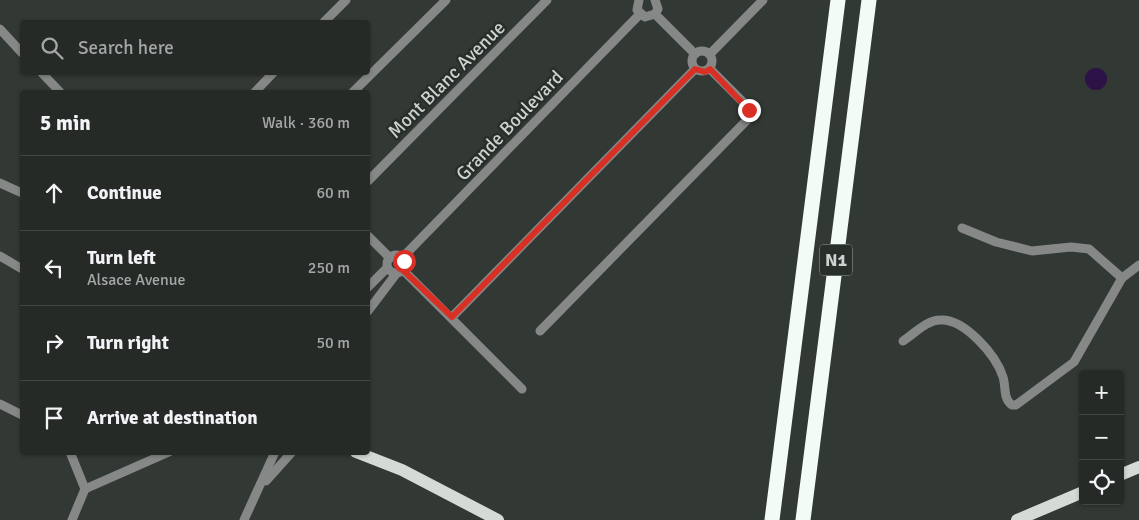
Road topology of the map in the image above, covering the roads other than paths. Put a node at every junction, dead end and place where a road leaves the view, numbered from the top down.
1 (346, 0) edge
2 (446, 0) edge
3 (548, 0) edge
4 (639, 0) edge
5 (655, 0) edge
6 (763, 0) edge
7 (838, 0) edge
8 (869, 0) edge
9 (640, 14) junction
10 (655, 14) junction
11 (326, 20) edge
12 (0, 29) edge
13 (20, 51) edge
14 (695, 54) junction
15 (710, 54) junction
16 (695, 69) junction
17 (710, 69) junction
18 (44, 75) edge
19 (271, 75) edge
20 (58, 90) edge
21 (257, 90) edge
22 (356, 90) edge
23 (370, 179) edge
24 (0, 183) edge
25 (20, 192) edge
26 (962, 228) dead end
27 (370, 238) edge
28 (0, 256) edge
29 (390, 258) junction
30 (402, 258) junction
31 (1139, 265) edge
32 (20, 268) edge
33 (387, 268) junction
34 (399, 272) junction
35 (1122, 278) junction
36 (370, 285) edge
37 (370, 308) edge
38 (452, 317) junction
39 (540, 331) dead end
40 (903, 341) dead end
41 (522, 389) dead end
42 (0, 404) edge
43 (20, 414) edge
44 (71, 455) edge
45 (163, 455) edge
46 (274, 455) edge
47 (289, 455) edge
48 (364, 455) edge
49 (1139, 467) edge
50 (1124, 473) edge
51 (261, 487) junction
52 (85, 489) junction
53 (1079, 494) edge
54 (72, 520) edge
55 (244, 520) edge
56 (498, 520) edge
57 (772, 520) edge
58 (803, 520) edge
59 (1017, 520) edge

1 - 11 street
2 - 22 street
3 - 23 street, Mont Blanc Avenue
4 - 9 street
5 - 10 street
6 - 15 street
7 - 57 highway, N1
8 - 58 highway, N1
9 - 10 street
9 - 30 street, Grande Boulevard
10 - 14 street
12 - 13 street
14 - 15 street
14 - 16 street
15 - 17 street
16 - 17 street
16 - 38 street
17 - 39 street
18 - 20 street
19 - 21 street
24 - 25 street
26 - 35 street
27 - 29 street
28 - 32 street
29 - 30 street
29 - 33 street
30 - 34 street
31 - 35 street
33 - 34 street
33 - 36 street
34 - 37 street
34 - 38 street
35 - 40 street
38 - 41 street
42 - 43 street
44 - 52 street
45 - 52 street
46 - 51 street
47 - 51 street
48 - 56 main road
49 - 50 main road
51 - 55 street
52 - 54 street
53 - 59 main road

